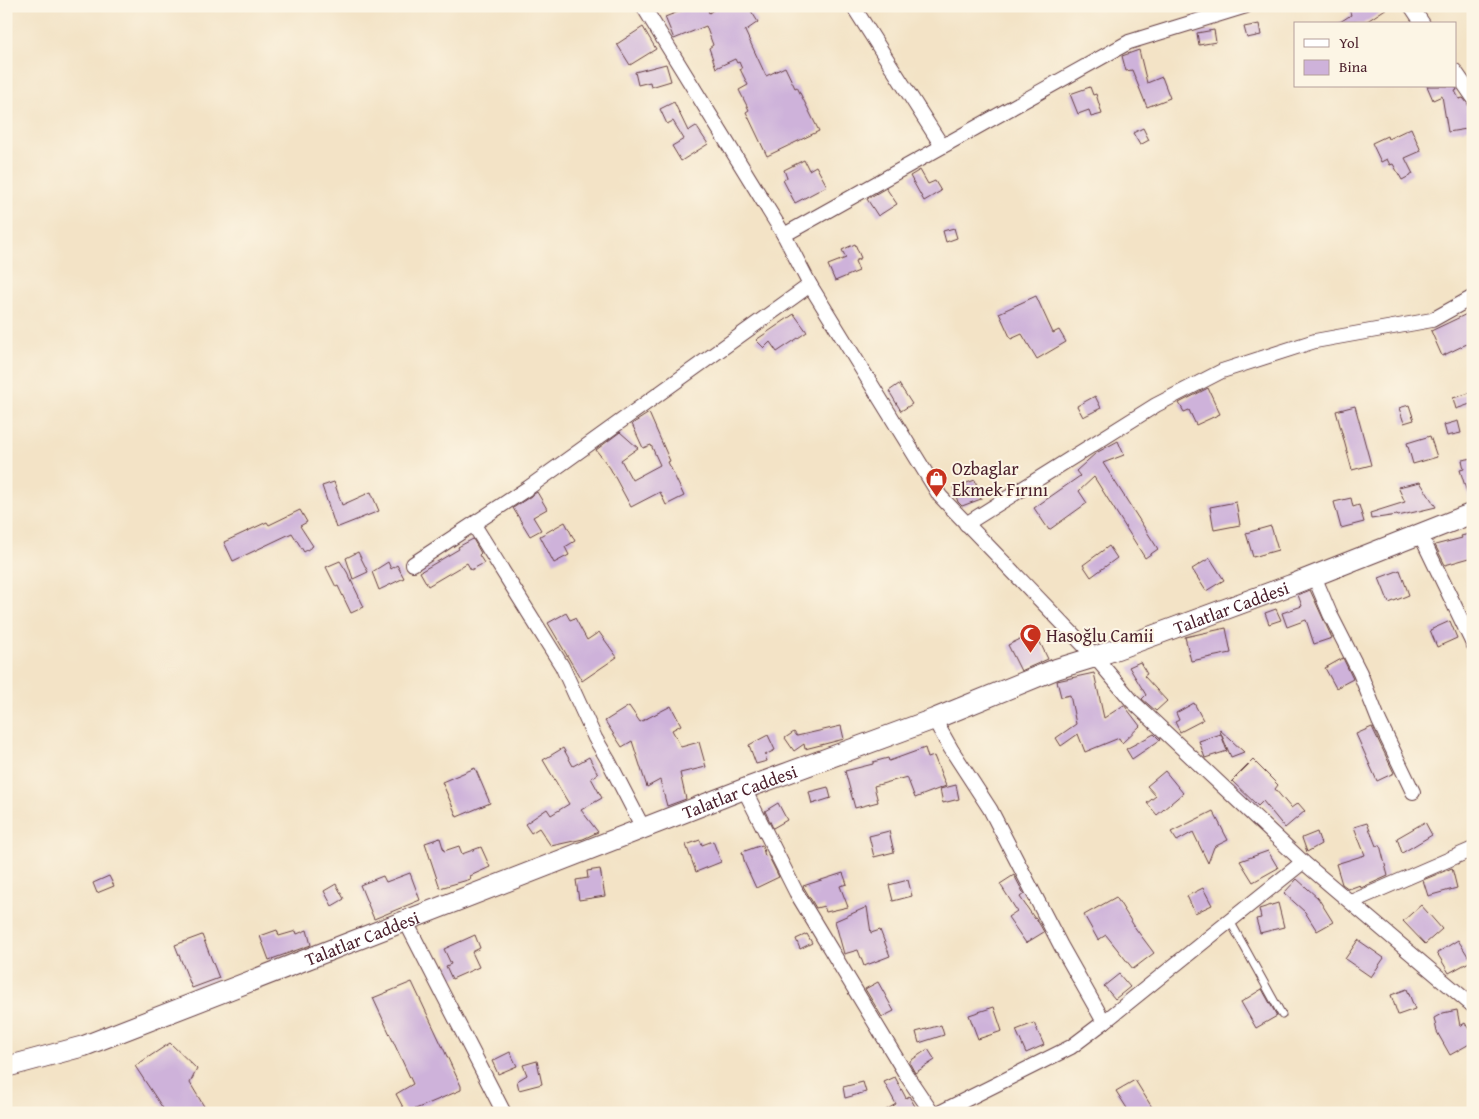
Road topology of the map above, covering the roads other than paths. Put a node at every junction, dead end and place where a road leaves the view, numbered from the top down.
1 (643, 6) edge
2 (853, 6) edge
3 (1246, 6) edge
4 (1411, 6) edge
5 (1422, 22) edge
6 (1456, 73) edge
7 (1473, 97) edge
8 (942, 146) junction
9 (784, 234) junction
10 (810, 285) junction
11 (1473, 297) edge
12 (1473, 513) edge
13 (966, 524) junction
14 (474, 525) junction
15 (1420, 534) junction
16 (413, 564) dead end
17 (1314, 576) junction
18 (1473, 644) edge
19 (1095, 657) junction
20 (934, 719) junction
21 (744, 789) junction
22 (1413, 792) dead end
23 (643, 828) junction
24 (1473, 849) edge
25 (1303, 862) junction
26 (1350, 902) junction
27 (405, 920) junction
28 (1230, 921) junction
29 (1473, 1006) edge
30 (1282, 1015) dead end
31 (1104, 1022) junction
32 (6, 1067) edge
33 (504, 1113) edge
34 (932, 1113) edge
35 (939, 1113) edge

1 - 9 street
2 - 8 street
3 - 8 street
4 - 5 street
6 - 7 street
8 - 9 street
9 - 10 street
10 - 13 street
10 - 14 street
11 - 13 street
12 - 15 street, Talatlar Caddesi
13 - 19 street
14 - 16 street
14 - 23 street
15 - 17 street, Talatlar Caddesi
15 - 18 street
17 - 19 street, Talatlar Caddesi
17 - 22 street
19 - 20 street, Talatlar Caddesi
19 - 25 street
20 - 21 street, Talatlar Caddesi
20 - 31 street
21 - 23 street, Talatlar Caddesi
21 - 34 street
23 - 27 street, Talatlar Caddesi
24 - 26 street
25 - 26 street
25 - 28 street
26 - 29 street
27 - 32 street, Talatlar Caddesi
27 - 33 street
28 - 30 lane
28 - 31 street
31 - 35 street

